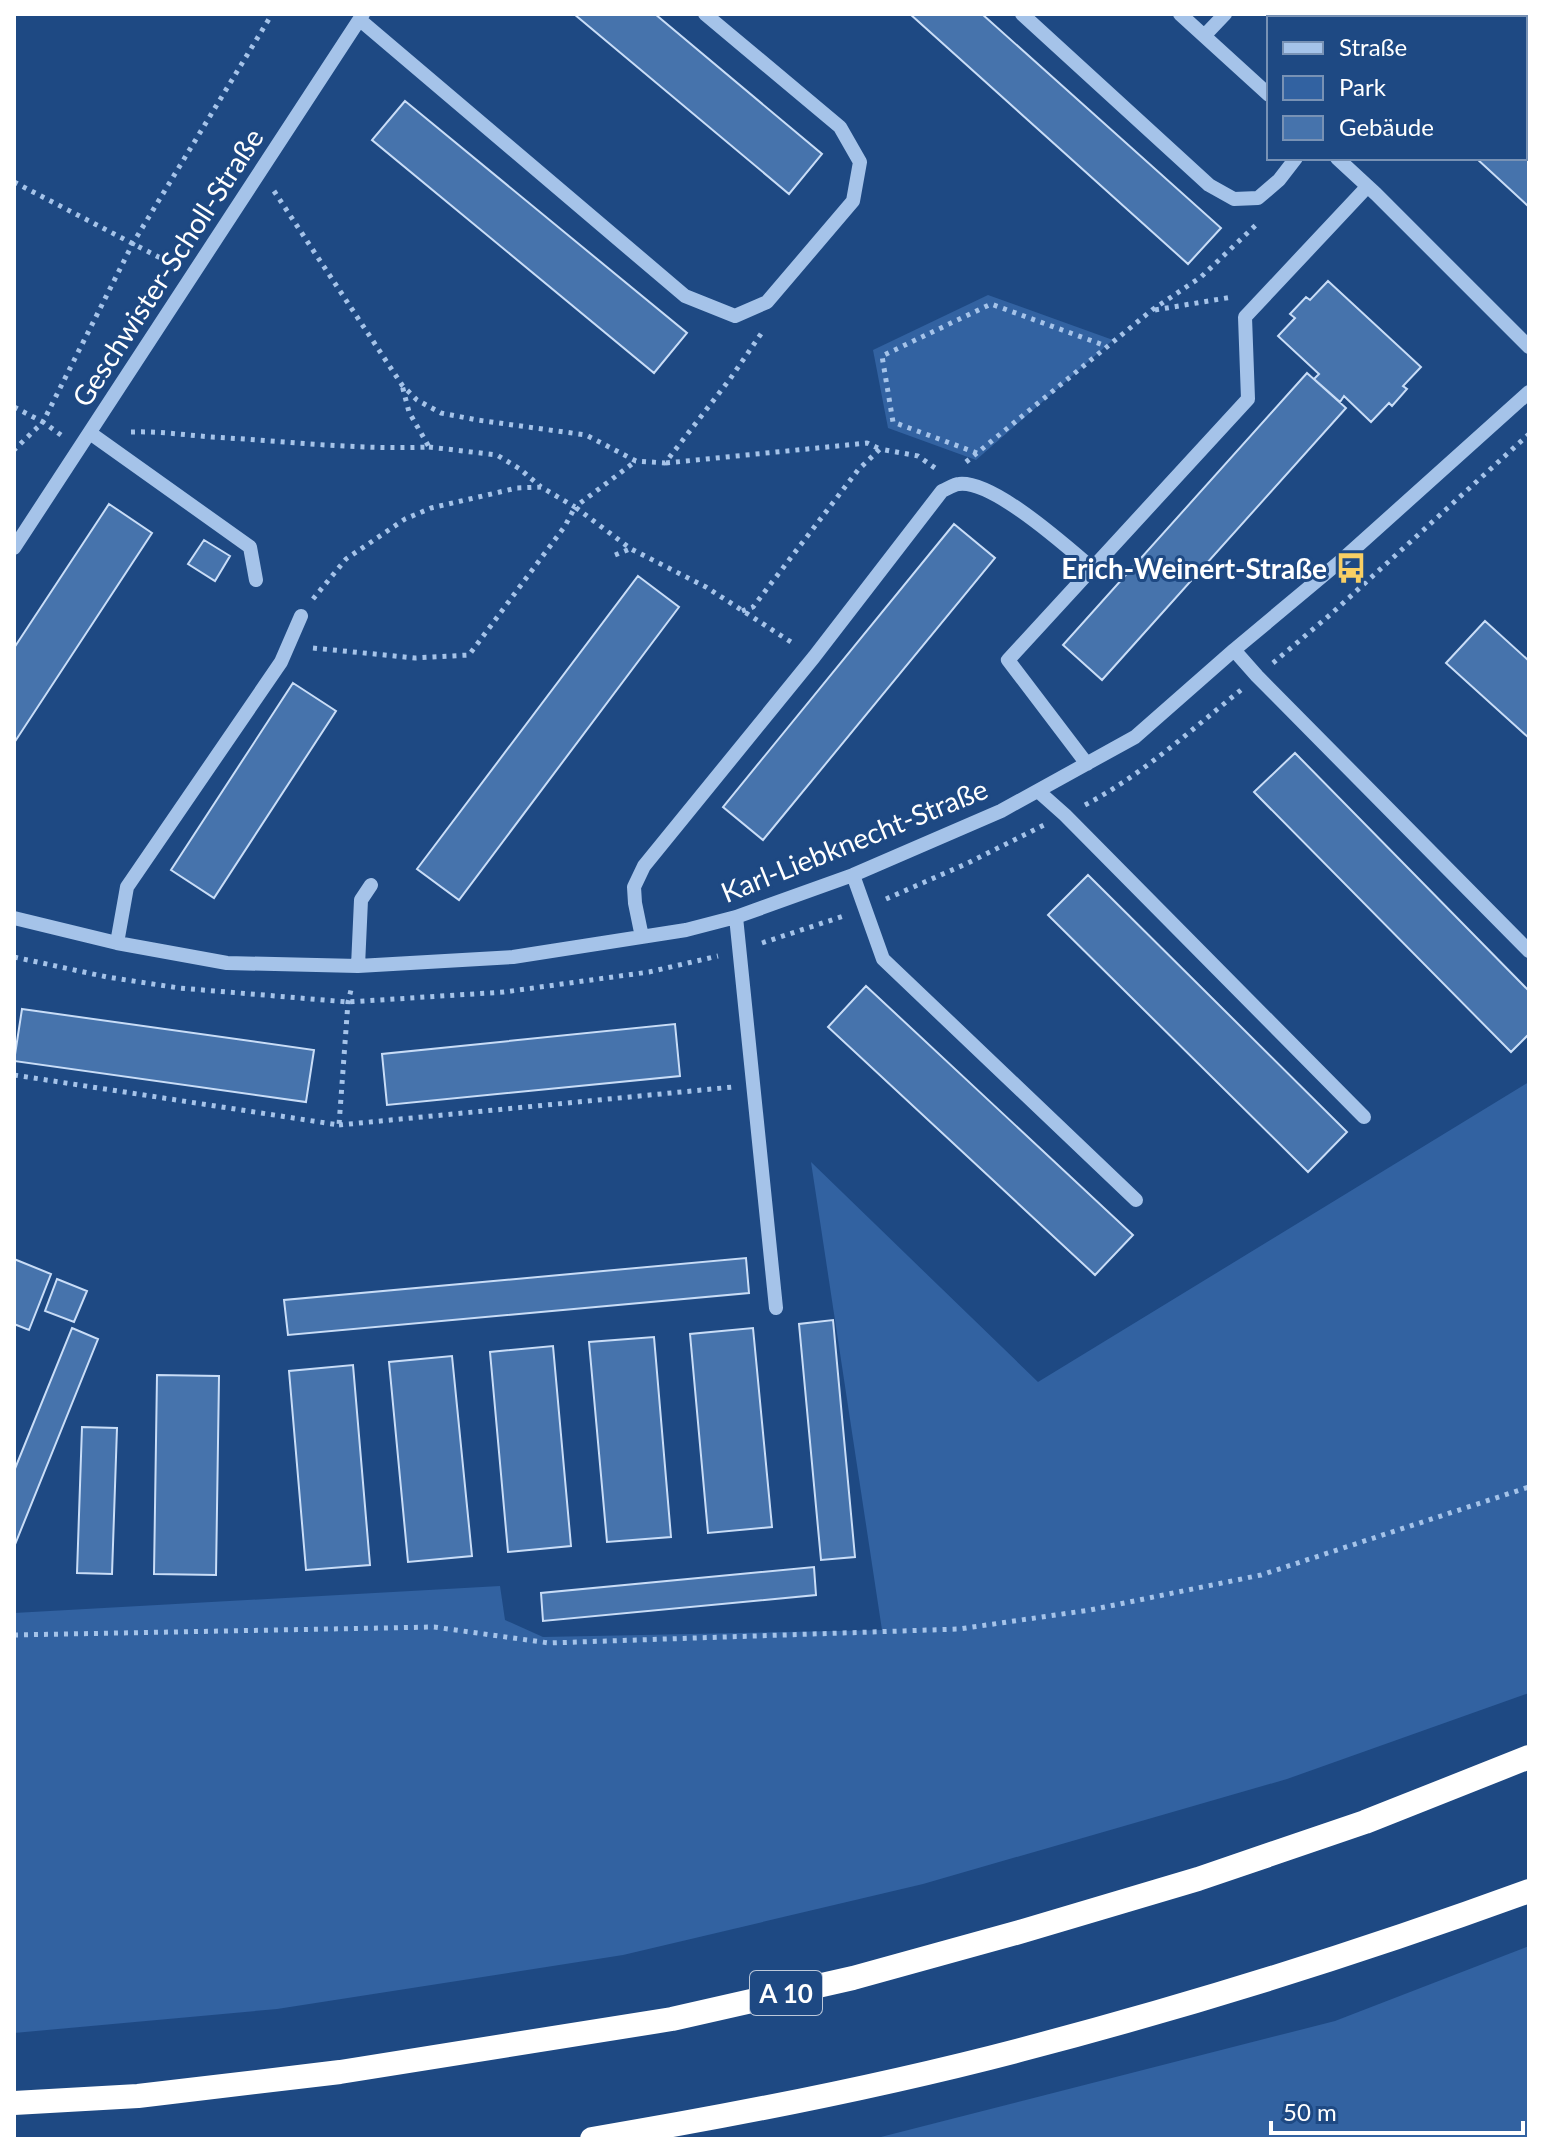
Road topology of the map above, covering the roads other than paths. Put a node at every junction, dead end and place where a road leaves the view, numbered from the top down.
1 (705, 14) edge
2 (1022, 14) edge
3 (1180, 14) edge
4 (1225, 14) edge
5 (362, 17) edge
6 (1205, 35) junction
7 (1267, 93) edge
8 (1294, 160) edge
9 (1339, 160) edge
10 (1367, 187) junction
11 (1529, 347) edge
12 (1529, 392) edge
13 (90, 433) junction
14 (14, 548) edge
15 (1092, 568) junction
16 (256, 580) dead end
17 (301, 616) road end
18 (1234, 650) junction
19 (1087, 764) junction
20 (1038, 791) junction
21 (853, 875) junction
22 (371, 885) dead end
23 (736, 917) junction
24 (14, 918) edge
25 (642, 937) junction
26 (117, 943) junction
27 (1529, 951) edge
28 (358, 966) junction
29 (1364, 1117) dead end
30 (1136, 1200) dead end
31 (776, 1308) dead end
32 (1529, 1757) edge
33 (1529, 1891) edge
34 (14, 2103) edge
35 (592, 2139) edge

1 - 5 street
2 - 8 street
3 - 6 street
4 - 6 street
5 - 13 street, Geschwister-Scholl-Straße
6 - 7 street
9 - 10 street
10 - 11 street
10 - 15 street
12 - 18 street, Karl-Liebknecht-Straße
13 - 14 street, Geschwister-Scholl-Straße
13 - 16 street
15 - 19 street
15 - 25 street
17 - 26 street
18 - 19 street, Karl-Liebknecht-Straße
18 - 27 street
19 - 20 street, Karl-Liebknecht-Straße
20 - 21 street, Karl-Liebknecht-Straße
20 - 29 street
21 - 23 street, Karl-Liebknecht-Straße
21 - 30 street
22 - 28 street
23 - 25 street, Karl-Liebknecht-Straße
23 - 31 street
24 - 26 street, Karl-Liebknecht-Straße
25 - 28 street, Karl-Liebknecht-Straße
26 - 28 street, Karl-Liebknecht-Straße
32 - 34 highway, A 10
33 - 35 highway

